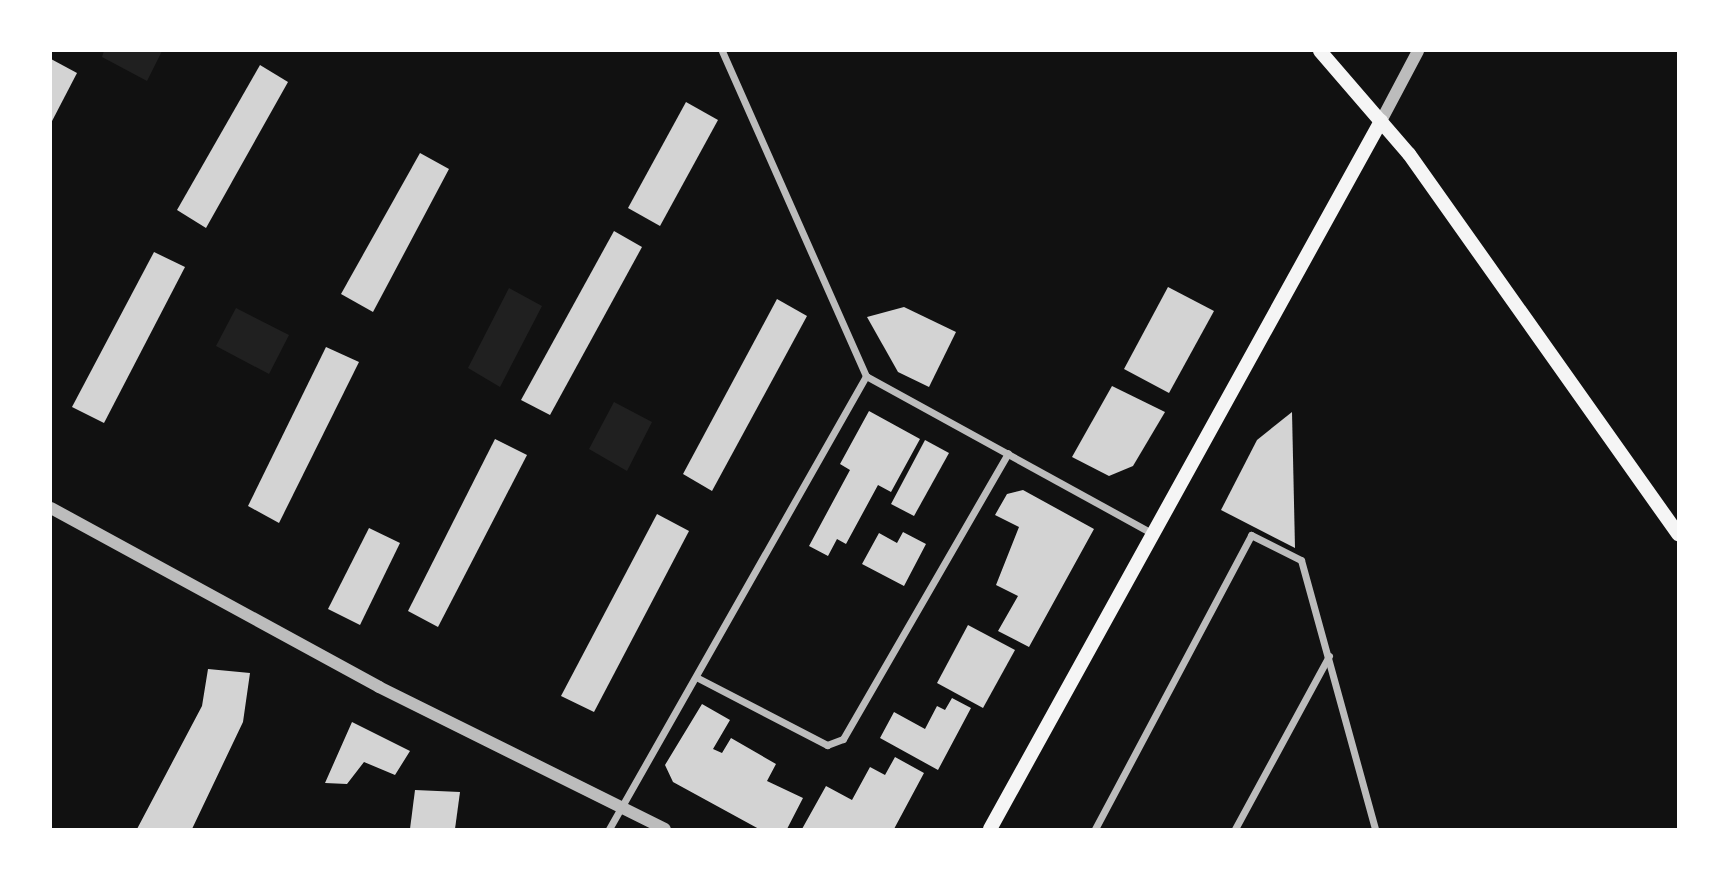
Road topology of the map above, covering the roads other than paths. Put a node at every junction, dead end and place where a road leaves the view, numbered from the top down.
1 (722, 51) edge
2 (1320, 51) edge
3 (1418, 51) edge
4 (1381, 121) junction
5 (866, 376) junction
6 (1009, 453) junction
7 (51, 508) edge
8 (1151, 533) junction
9 (1678, 534) edge
10 (1329, 656) junction
11 (696, 677) junction
12 (621, 805) junction
13 (609, 829) edge
14 (666, 829) edge
15 (990, 829) edge
16 (1095, 829) edge
17 (1235, 829) edge
18 (1375, 829) edge

1 - 5 street
2 - 4 main road
3 - 4 street
4 - 8 main road
4 - 9 main road
5 - 6 street
5 - 11 street
6 - 8 street
6 - 11 street
7 - 12 street
8 - 15 main road
10 - 16 street
10 - 17 street
10 - 18 street
11 - 12 street
12 - 13 street
12 - 14 street

